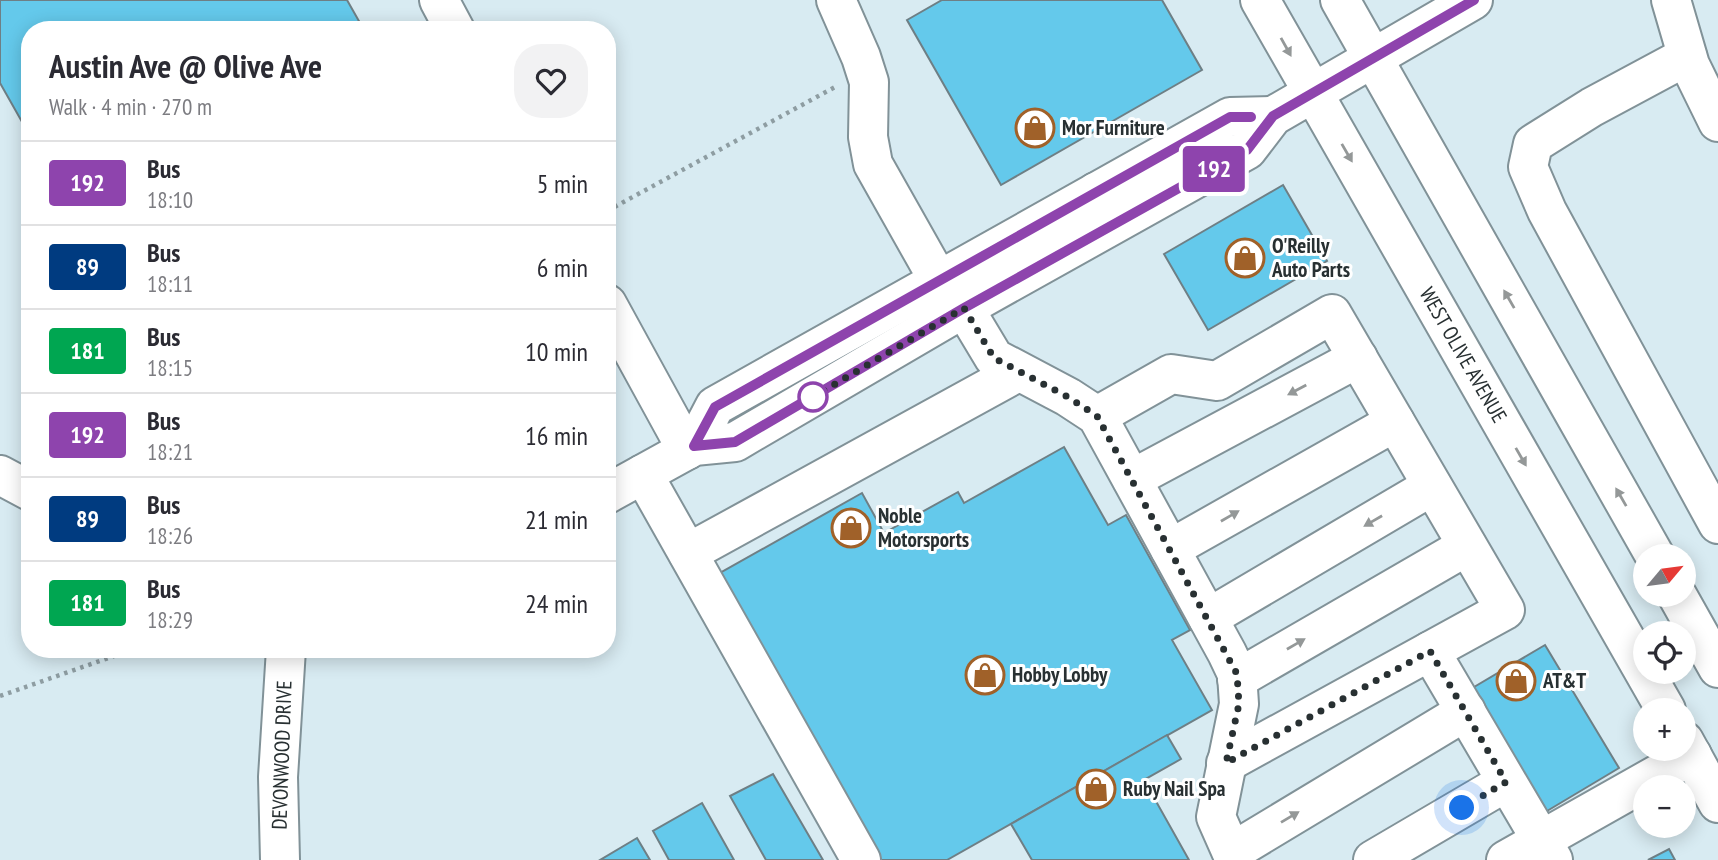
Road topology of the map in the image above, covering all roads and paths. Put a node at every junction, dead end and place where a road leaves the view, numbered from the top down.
1 (439, 0) edge
2 (836, 0) edge
3 (1260, 0) edge
4 (1340, 0) edge
5 (1474, 0) edge
6 (1671, 0) edge
7 (450, 21) edge
8 (1687, 56) junction
9 (1373, 58) junction
10 (865, 70) junction
11 (1313, 94) junction
12 (1273, 116) junction
13 (1718, 122) edge
14 (616, 206) edge
15 (951, 294) junction
16 (616, 319) edge
17 (1357, 358) junction
18 (1018, 372) junction
19 (1097, 416) junction
20 (1395, 422) junction
21 (691, 448) junction
22 (643, 474) junction
23 (0, 475) edge
24 (1132, 479) junction
25 (21, 486) edge
26 (1432, 486) junction
27 (616, 489) edge
28 (1718, 524) edge
29 (1648, 544) edge
30 (1467, 546) junction
31 (1170, 549) junction
32 (688, 553) junction
33 (1683, 607) edge
34 (1208, 618) junction
35 (1430, 651) junction
36 (108, 658) edge
37 (285, 658) edge
38 (1718, 668) edge
39 (1237, 678) junction
40 (0, 696) edge
41 (1659, 698) edge
42 (1466, 711) junction
43 (1226, 763) junction
44 (1695, 772) edge
45 (1506, 782) junction
46 (1633, 814) edge
47 (1549, 853) edge
48 (1234, 856) edge
49 (280, 860) edge
50 (860, 860) edge
51 (1373, 860) edge
52 (1506, 860) edge

1 - 7 street
2 - 10 street
3 -> 11 street, WEST OLIVE AVENUE
4 - 9 street
5 - 9 street
6 - 8 street
8 - 13 street
8 - 28 street
9 - 11 street
29 -> 9 street
10 - 14 path
10 - 15 street
11 - 12 street
11 -> 41 street, WEST OLIVE AVENUE
12 - 15 street
12 - 15 street
15 - 18 street
15 - 21 street
15 - 21 street
16 - 21 street
17 - 19 street
17 - 20 street
17 -> 24 street
18 - 19 street
18 - 32 street
19 - 24 street
20 - 26 street
31 -> 20 street
21 - 22 street
22 - 27 street
22 - 32 street
23 - 25 street
24 - 31 street
26 - 30 street
26 -> 34 street
30 - 35 street
39 -> 30 street
31 - 34 street
32 - 50 street
33 - 38 street
34 - 39 street
35 - 42 street
35 - 43 street
36 - 40 path
37 - 49 street, DEVONWOOD DRIVE
39 - 43 street
42 - 45 street
48 -> 42 street
43 - 48 street
44 - 47 street
45 - 47 street
45 - 51 street
46 - 47 street
47 - 52 street

